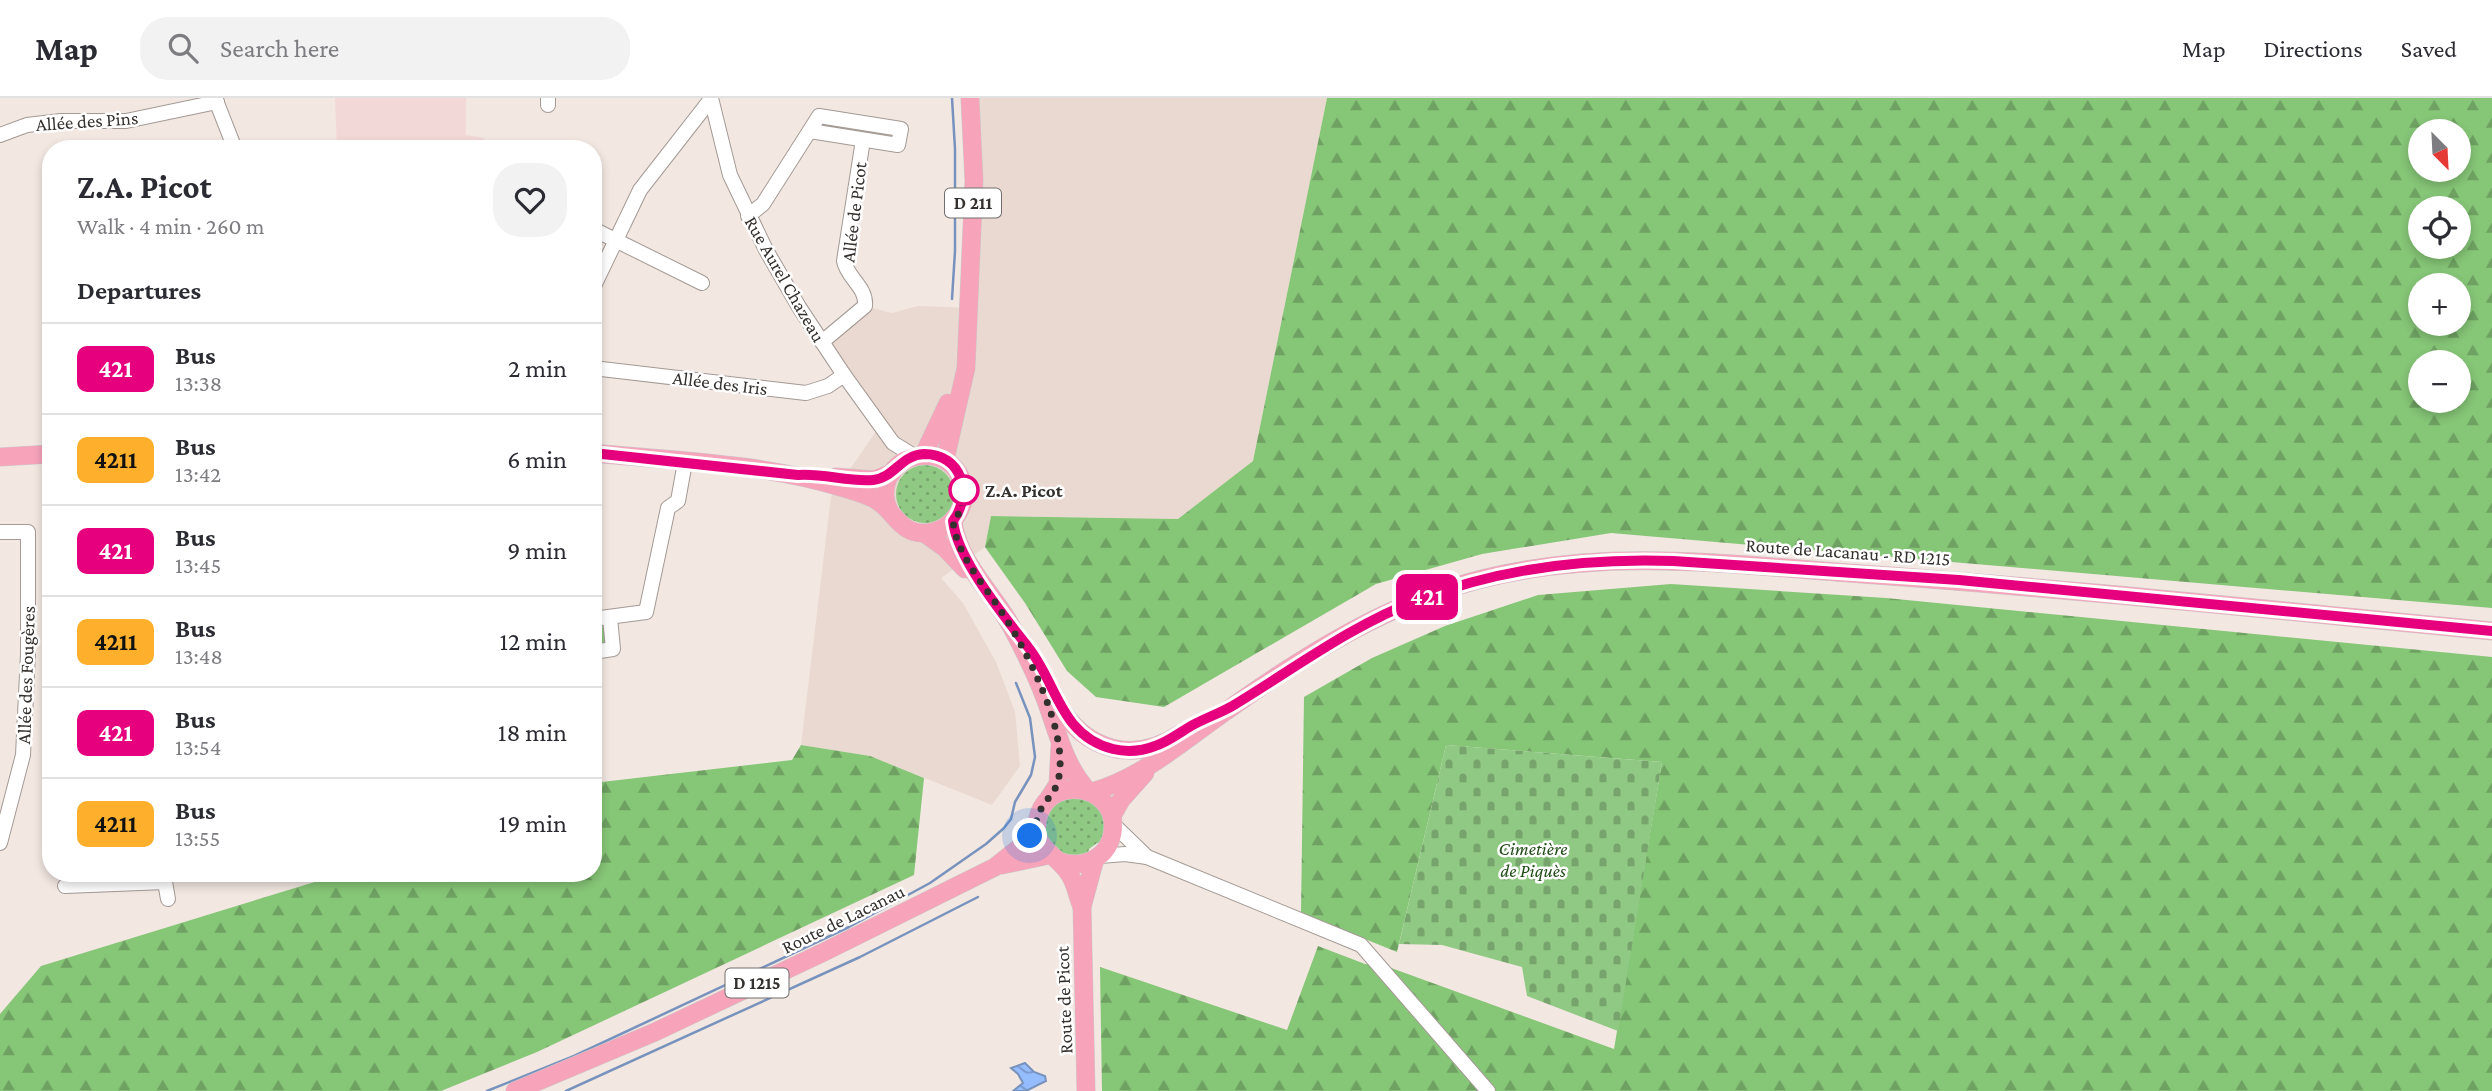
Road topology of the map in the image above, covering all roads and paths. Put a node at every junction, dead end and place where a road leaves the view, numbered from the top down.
1 (711, 98) edge
2 (970, 98) edge
3 (216, 100) edge
4 (810, 131) junction
5 (0, 135) edge
6 (863, 139) junction
7 (232, 140) edge
8 (748, 216) junction
9 (602, 234) edge
10 (616, 242) junction
11 (602, 270) edge
12 (702, 283) dead end
13 (970, 308) junction
14 (822, 342) junction
15 (602, 369) edge
16 (844, 375) junction
17 (893, 443) junction
18 (602, 454) edge
19 (42, 455) edge
20 (919, 455) junction
21 (0, 457) edge
22 (945, 460) junction
23 (685, 462) junction
24 (893, 471) junction
25 (798, 475) junction
26 (888, 510) junction
27 (953, 521) junction
28 (0, 532) edge
29 (924, 533) junction
30 (988, 591) junction
31 (602, 618) edge
32 (610, 618) junction
33 (1008, 622) junction
34 (2492, 631) edge
35 (602, 651) edge
36 (1232, 706) junction
37 (1060, 743) junction
38 (1152, 765) junction
39 (1090, 792) junction
40 (1049, 798) junction
41 (1113, 820) junction
42 (1037, 825) junction
43 (1, 839) edge
44 (1098, 857) junction
45 (1147, 857) junction
46 (1053, 858) junction
47 (996, 867) junction
48 (115, 882) edge
49 (166, 882) edge
50 (65, 886) dead end
51 (168, 899) dead end
52 (1082, 907) junction
53 (515, 1091) edge
54 (1086, 1091) edge
55 (1488, 1091) edge

1 - 8 street, Rue Aurel Chazeau
1 - 10 street
2 - 13 main road, D 211
3 - 5 street, Allée des Pins
3 - 7 street
4 - 6 street, Allée de Picot
4 - 6 street, Allée de Picot
4 - 8 street
6 - 14 street, Allée de Picot
8 - 14 street, Rue Aurel Chazeau
9 - 10 street
10 - 11 street
10 - 12 street
13 - 20 main road, D 211
13 - 22 main road, D 211
14 - 16 street, Rue Aurel Chazeau
15 - 16 street, Allée des Iris
16 - 17 street, Rue Aurel Chazeau
17 - 20 street, Rue Aurel Chazeau
17 - 24 street
18 - 23 main road
19 - 21 main road
20 - 22 main road
20 - 24 main road
22 - 27 main road
23 - 25 main road
23 - 32 street
24 - 25 main road
24 - 26 main road
25 - 26 main road
26 - 29 main road
27 - 29 main road
27 - 30 main road
28 - 43 street, Allée des Fougères
29 - 30 main road
30 - 33 main road
31 - 32 street
32 - 35 street
33 - 36 main road
33 - 37 main road
34 - 36 main road, Route de Lacanau - RD 1215
36 - 38 main road
37 - 39 main road
37 - 40 main road
38 - 39 main road
38 - 41 main road
39 - 40 main road
39 - 41 main road
40 - 42 main road
41 - 44 main road
41 - 45 street
42 - 46 main road
42 - 47 main road, D 1215
44 - 45 street
44 - 46 main road
44 - 52 main road, Route de Picot
45 - 55 street
46 - 47 main road, D 1215
46 - 52 main road, Route de Picot
47 - 53 main road, Route de Lacanau / D 1215
48 - 50 street
49 - 51 street
52 - 54 main road, Route de Picot

